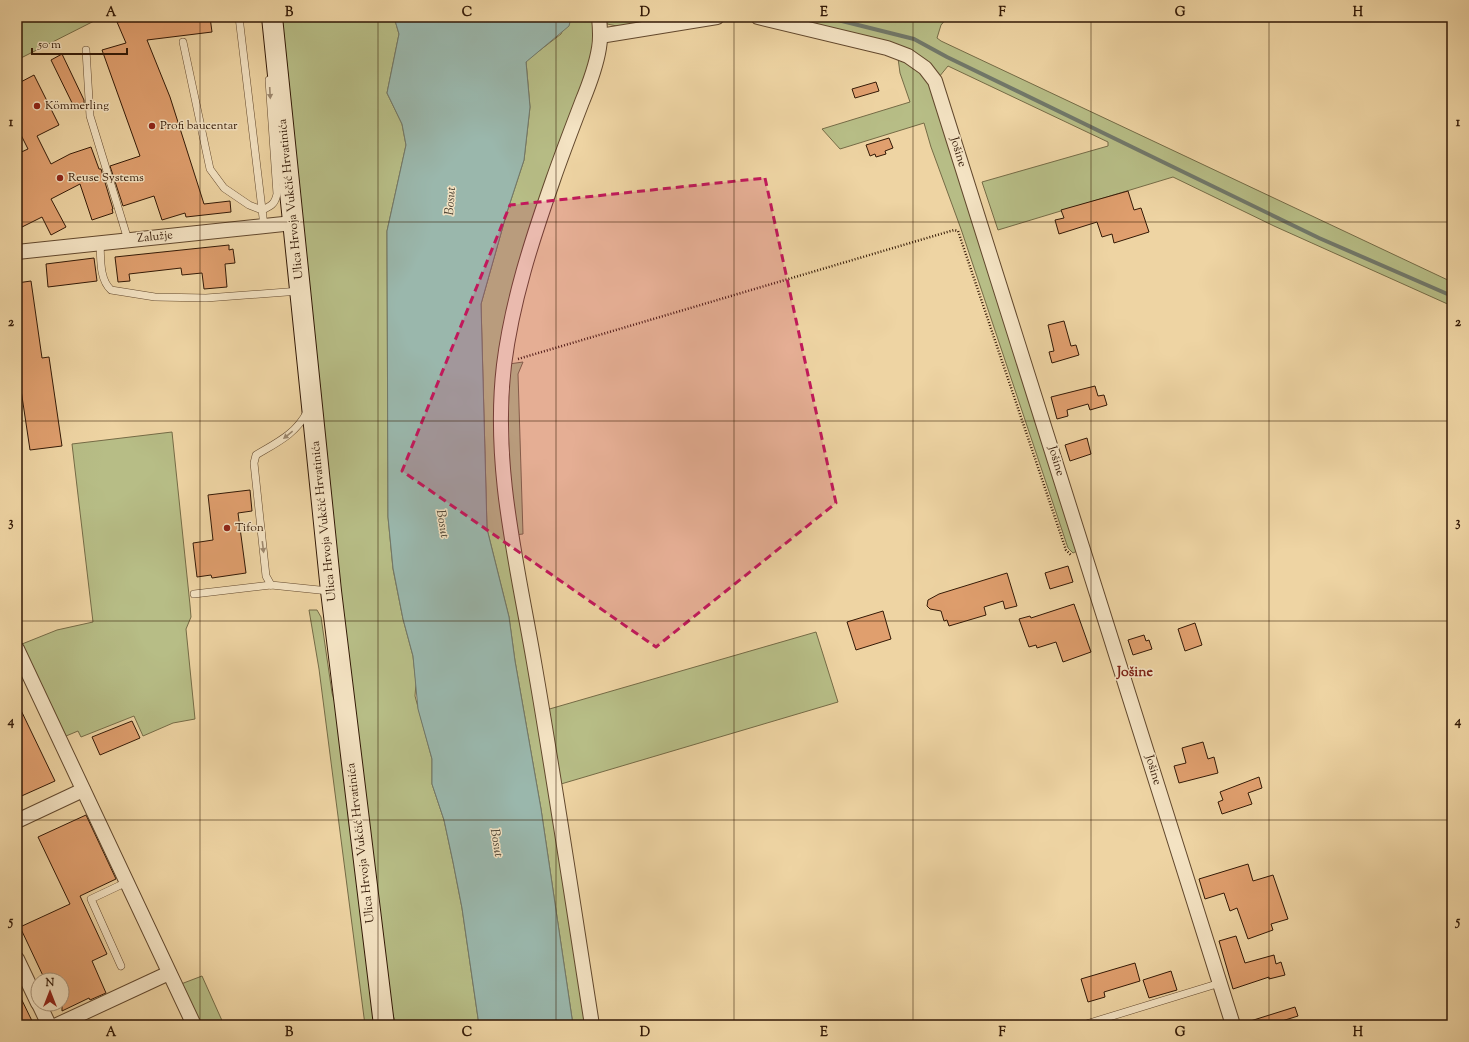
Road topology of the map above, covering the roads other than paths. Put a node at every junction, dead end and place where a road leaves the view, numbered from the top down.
1 (239, 17) edge
2 (272, 17) edge
3 (599, 17) edge
4 (717, 17) edge
5 (758, 17) edge
6 (600, 36) junction
7 (183, 42) dead end
8 (86, 50) dead end
9 (271, 65) junction
10 (262, 210) junction
11 (293, 223) junction
12 (264, 226) junction
13 (128, 240) junction
14 (100, 243) junction
15 (17, 252) edge
16 (300, 291) junction
17 (311, 405) junction
18 (271, 585) junction
19 (331, 591) junction
20 (194, 594) dead end
21 (17, 648) edge
22 (83, 790) junction
23 (17, 821) edge
24 (127, 882) junction
25 (17, 959) edge
26 (121, 966) dead end
27 (169, 973) junction
28 (21, 978) edge
29 (1220, 983) junction
30 (30, 991) edge
31 (42, 1012) edge
32 (49, 1025) edge
33 (57, 1025) edge
34 (194, 1025) edge
35 (384, 1025) edge
36 (592, 1025) edge
37 (1083, 1025) edge
38 (1233, 1025) edge

1 - 10 lane
2 - 9 main road, Ulica Hrvoja Vukčić Hrvatinića
3 - 6 street
4 - 6 street
5 - 29 street, Jošine
6 - 36 street
7 - 10 lane
8 - 13 lane
9 -> 10 lane
9 - 11 main road, Ulica Hrvoja Vukčić Hrvatinića
10 - 12 lane
11 - 12 street, Zalužje
11 - 16 main road, Ulica Hrvoja Vukčić Hrvatinića
12 - 13 street, Zalužje
13 - 14 street, Zalužje
14 - 15 street, Zalužje
14 - 16 lane
16 - 17 main road, Ulica Hrvoja Vukčić Hrvatinića
17 -> 18 lane
17 - 19 main road, Ulica Hrvoja Vukčić Hrvatinića
18 - 19 lane
18 - 20 lane
19 - 35 main road, Ulica Hrvoja Vukčić Hrvatinića
21 - 22 street
22 - 23 street
22 - 24 street
24 - 26 lane
24 - 27 street
25 - 28 street
27 - 33 street
27 - 34 street
28 - 30 street
29 - 37 lane
29 - 38 street, Jošine
31 - 32 street

